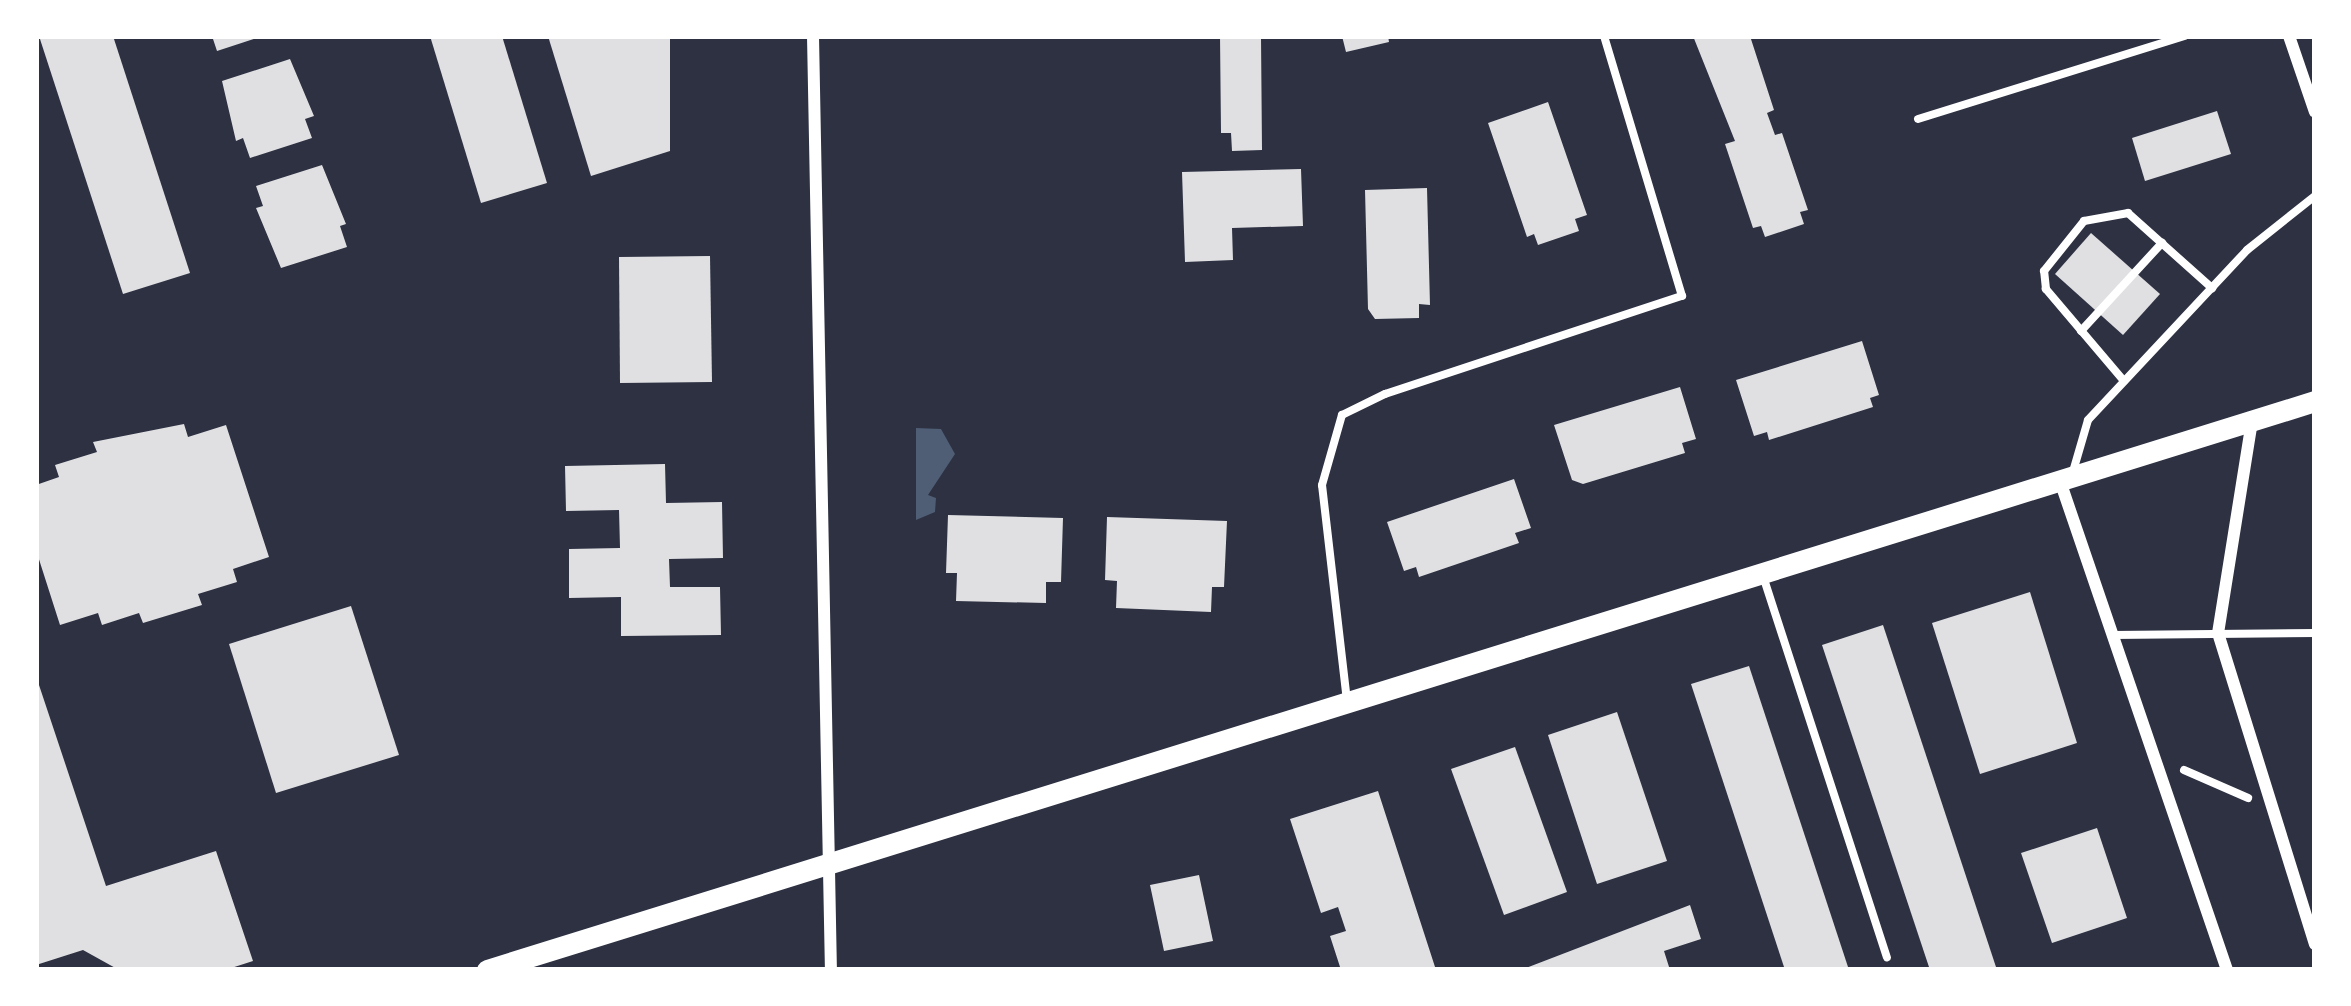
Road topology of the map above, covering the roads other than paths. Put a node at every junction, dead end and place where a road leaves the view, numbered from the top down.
1 (813, 36) edge
2 (1604, 36) edge
3 (2185, 36) edge
4 (2289, 36) edge
5 (2315, 112) edge
6 (1918, 119) dead end
7 (2315, 196) edge
8 (2162, 243) junction
9 (2212, 287) junction
10 (2081, 331) junction
11 (2124, 381) junction
12 (2315, 401) edge
13 (2252, 421) junction
14 (2066, 479) junction
15 (1762, 574) junction
16 (2218, 633) junction
17 (2315, 633) edge
18 (2112, 634) junction
19 (1347, 703) junction
20 (827, 864) junction
21 (2315, 944) edge
22 (1887, 957) dead end
23 (487, 970) edge
24 (831, 970) edge
25 (2228, 970) edge

1 - 20 street
2 - 19 lane
3 - 6 lane
4 - 5 street
7 - 9 lane
8 - 9 lane
8 - 10 lane
8 - 10 lane
9 - 11 lane
10 - 11 lane
11 - 14 lane
12 - 13 street
13 - 14 street
13 - 16 street
14 - 15 street
14 - 18 street
15 - 19 street
15 - 22 lane
16 - 17 lane
16 - 18 lane
16 - 21 street
18 - 25 street
19 - 20 street
20 - 23 street
20 - 24 street

